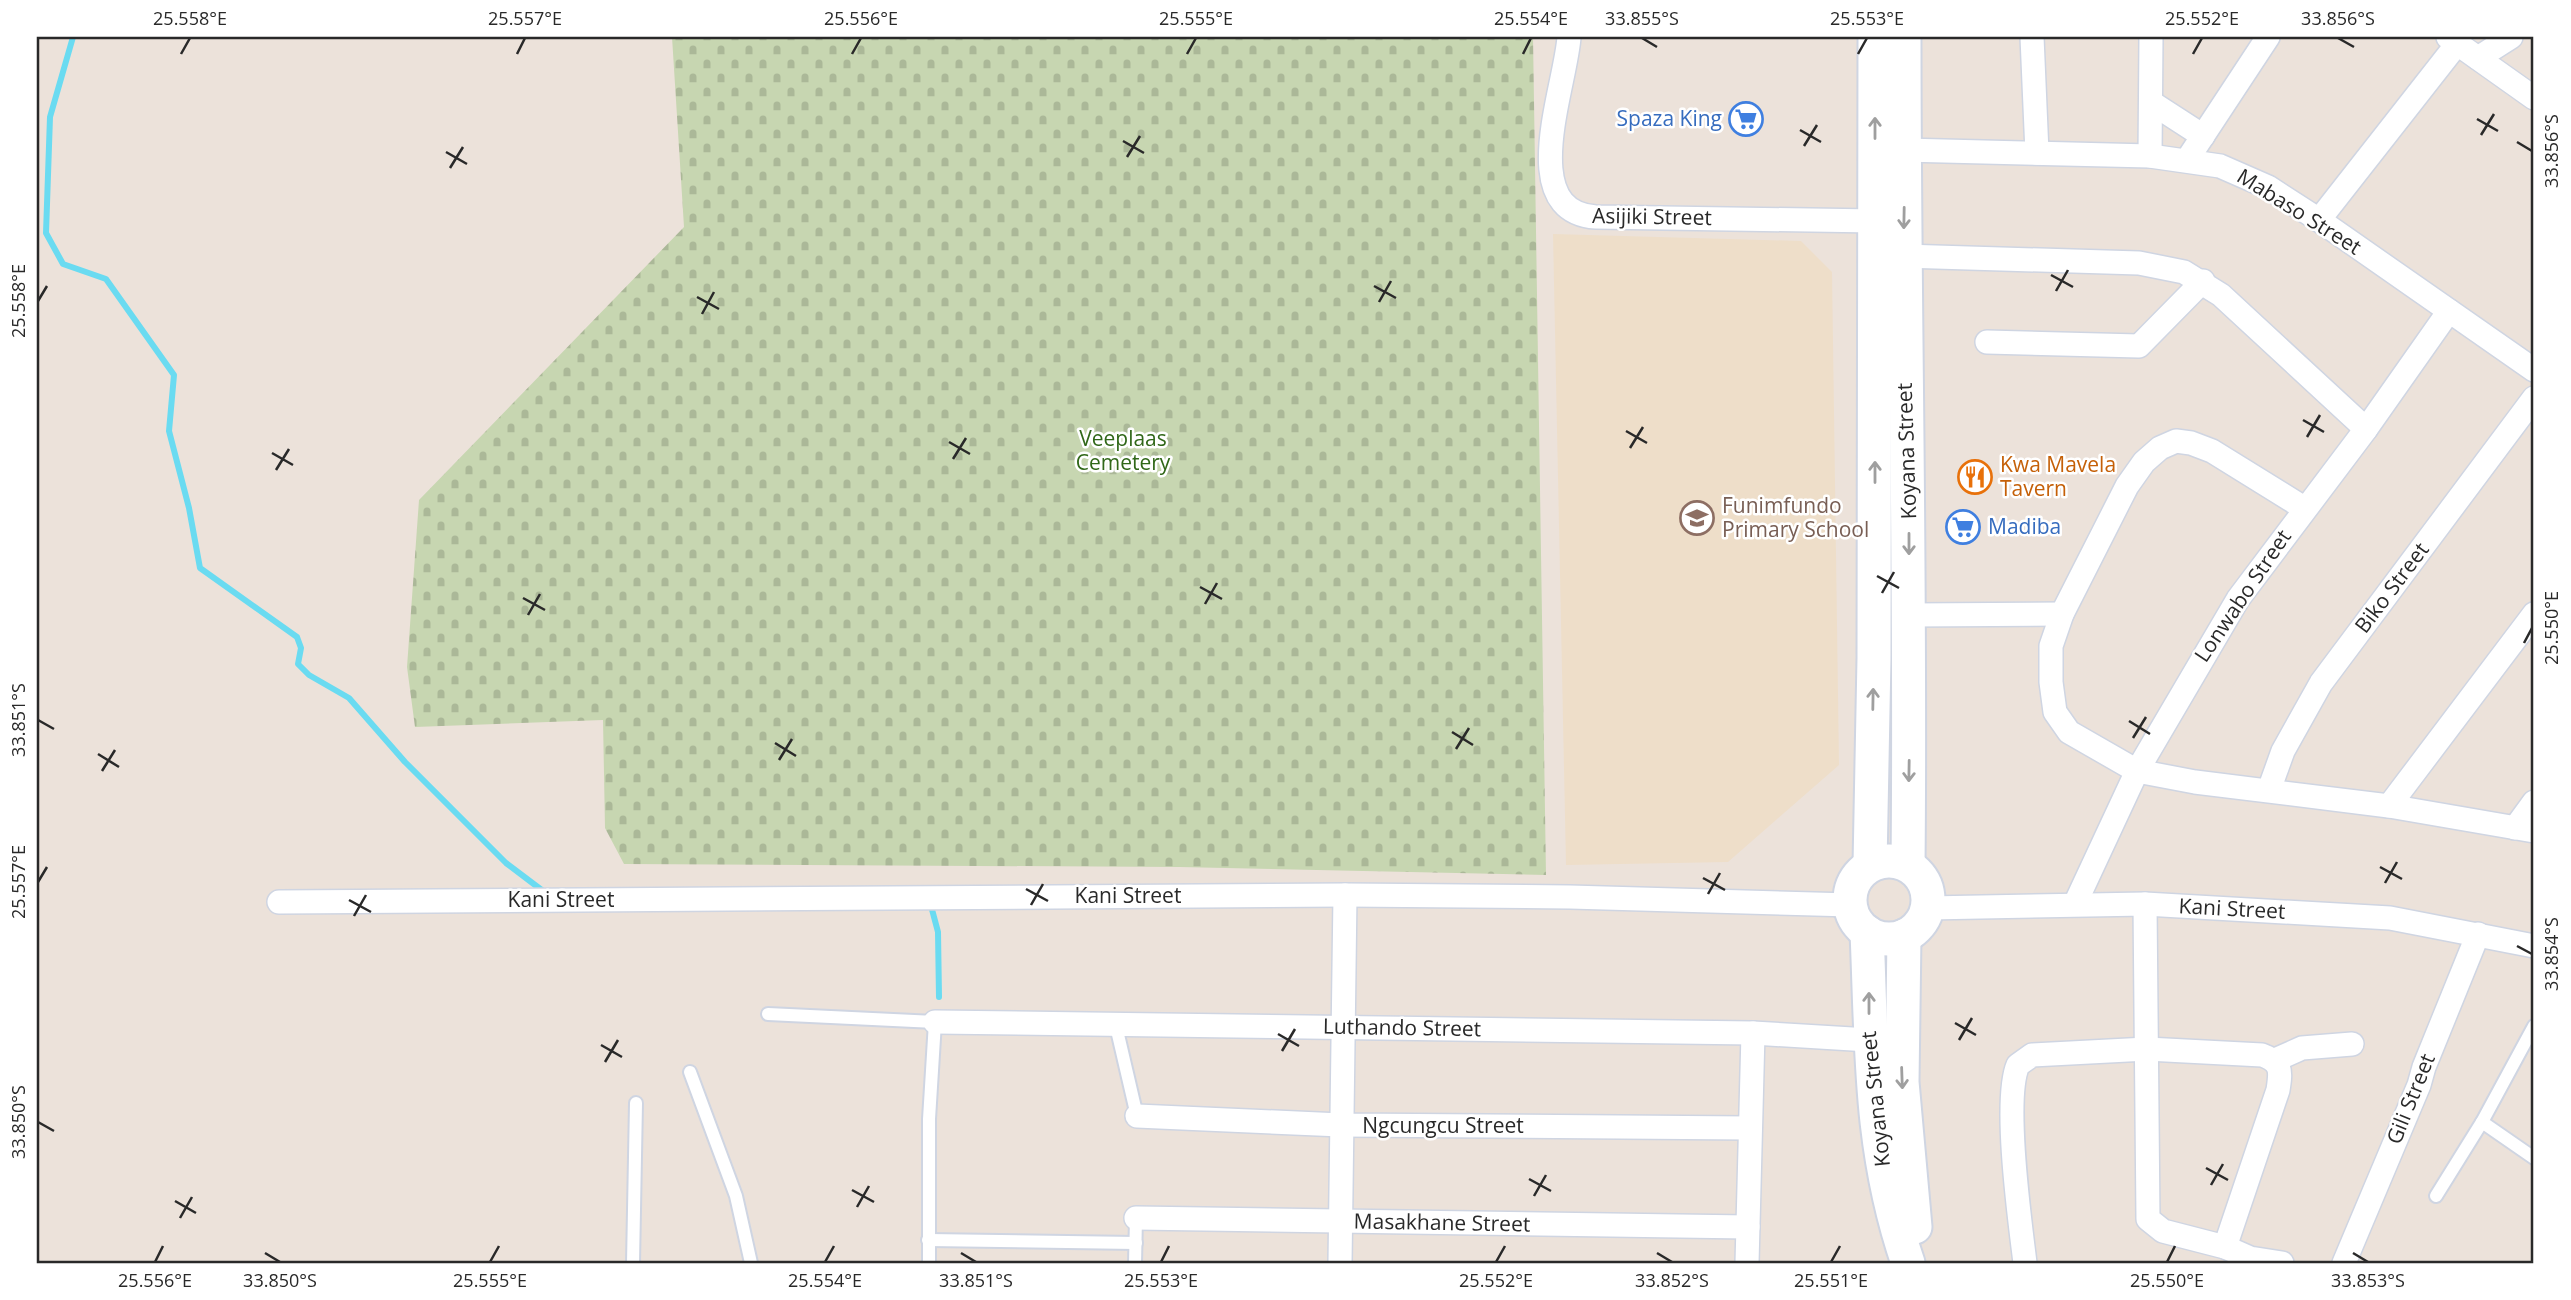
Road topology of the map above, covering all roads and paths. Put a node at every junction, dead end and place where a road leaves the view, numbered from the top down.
1 (1569, 37) edge
2 (1875, 37) edge
3 (1904, 37) edge
4 (2032, 37) edge
5 (2151, 37) edge
6 (2267, 37) edge
7 (2511, 37) edge
8 (2453, 40) edge
9 (2478, 58) junction
10 (2534, 98) edge
11 (2152, 103) junction
12 (2203, 136) junction
13 (1904, 150) junction
14 (2037, 153) junction
15 (2150, 156) junction
16 (2188, 160) junction
17 (2319, 220) junction
18 (1875, 221) junction
19 (1903, 256) junction
20 (2203, 281) junction
21 (2449, 311) junction
22 (1987, 342) dead end
23 (2534, 370) edge
24 (2534, 398) edge
25 (2366, 429) junction
26 (2304, 509) junction
27 (2062, 614) junction
28 (2534, 614) edge
29 (1910, 615) junction
30 (2137, 771) junction
31 (2269, 790) junction
32 (2534, 802) edge
33 (2389, 806) junction
34 (2525, 829) edge
35 (1870, 865) junction
36 (1908, 866) junction
37 (1345, 895) junction
38 (279, 902) dead end
39 (2075, 904) junction
40 (2145, 904) junction
41 (1928, 908) junction
42 (1858, 919) junction
43 (2478, 934) junction
44 (1904, 936) junction
45 (2534, 946) edge
46 (768, 1014) dead end
47 (935, 1022) junction
48 (1116, 1026) junction
49 (2534, 1026) edge
50 (1343, 1027) junction
51 (1753, 1033) junction
52 (1868, 1040) junction
53 (2351, 1044) dead end
54 (2147, 1049) junction
55 (2275, 1060) junction
56 (690, 1072) dead end
57 (636, 1102) dead end
58 (1137, 1116) joint
59 (2483, 1122) junction
60 (1341, 1125) junction
61 (1749, 1128) junction
62 (2534, 1158) edge
63 (2436, 1196) dead end
64 (1136, 1219) joint
65 (1341, 1222) junction
66 (1748, 1227) junction
67 (928, 1240) junction
68 (1136, 1243) junction
69 (2225, 1247) junction
70 (2249, 1260) edge
71 (633, 1263) edge
72 (751, 1263) edge
73 (929, 1263) edge
74 (1135, 1263) edge
75 (1340, 1263) edge
76 (1747, 1263) edge
77 (1908, 1263) edge
78 (1919, 1263) edge
79 (2025, 1263) edge
80 (2282, 1263) edge
81 (2344, 1263) edge

1 - 18 street, Asijiki Street
18 -> 2 main road, Koyana Street
3 - 13 main road, Koyana Street
4 - 14 street
5 - 11 street
6 - 12 street
7 - 9 street
8 - 9 street
8 - 17 street
9 - 10 street
11 - 12 street
11 - 15 street
12 - 16 street
13 - 14 street, Mabaso Street
13 -> 19 main road, Koyana Street
14 - 15 street, Mabaso Street
15 - 16 street, Mabaso Street
16 - 17 street, Mabaso Street
17 - 21 street, Mabaso Street
35 -> 18 main road, Koyana Street
19 - 20 street
19 -> 29 main road, Koyana Street
20 - 22 street
20 - 25 street
21 - 23 street, Mabaso Street
21 - 25 street, Lonwabo Street
24 - 31 street, Biko Street
25 - 26 street, Lonwabo Street
26 - 27 street
26 - 30 street, Lonwabo Street
27 - 29 street
27 - 30 street
28 - 33 street
29 -> 36 main road, Koyana Street
30 - 31 street
30 - 39 street, Lonwabo Street
31 - 33 street
32 - 34 street
33 - 34 street
35 - 36 main road
35 - 42 main road
36 - 41 main road
37 - 38 street, Kani Street
37 - 42 street, Kani Street
37 - 50 street
39 - 40 street, Kani Street
39 - 41 street, Kani Street
40 - 43 street, Kani Street
40 - 54 street
41 - 44 main road
42 - 44 main road
52 -> 42 main road, Koyana Street
43 - 45 street, Kani Street
43 - 81 street, Gili Street
44 -> 78 main road, Koyana Street
46 - 47 lane
47 - 48 street, Luthando Street
47 - 67 lane
48 - 50 street, Luthando Street
48 - 58 lane
49 - 59 lane
50 - 51 street, Luthando Street
50 - 60 street
51 - 52 street, Luthando Street
51 - 61 street
52 - 77 main road, Koyana Street
53 - 55 street
54 - 55 street
54 - 69 street
54 - 79 street
55 - 69 street
56 - 72 lane
57 - 71 lane
58 - 60 street, Ngcungcu Street
59 - 62 lane
59 - 63 lane
60 - 61 street, Ngcungcu Street
60 - 65 street
61 - 66 street
64 - 65 street, Masakhane Street
64 - 68 lane
65 - 66 street, Masakhane Street
65 - 75 street
66 - 76 street
67 - 68 lane
67 - 73 lane
68 - 74 lane
69 - 70 street
70 - 80 street

